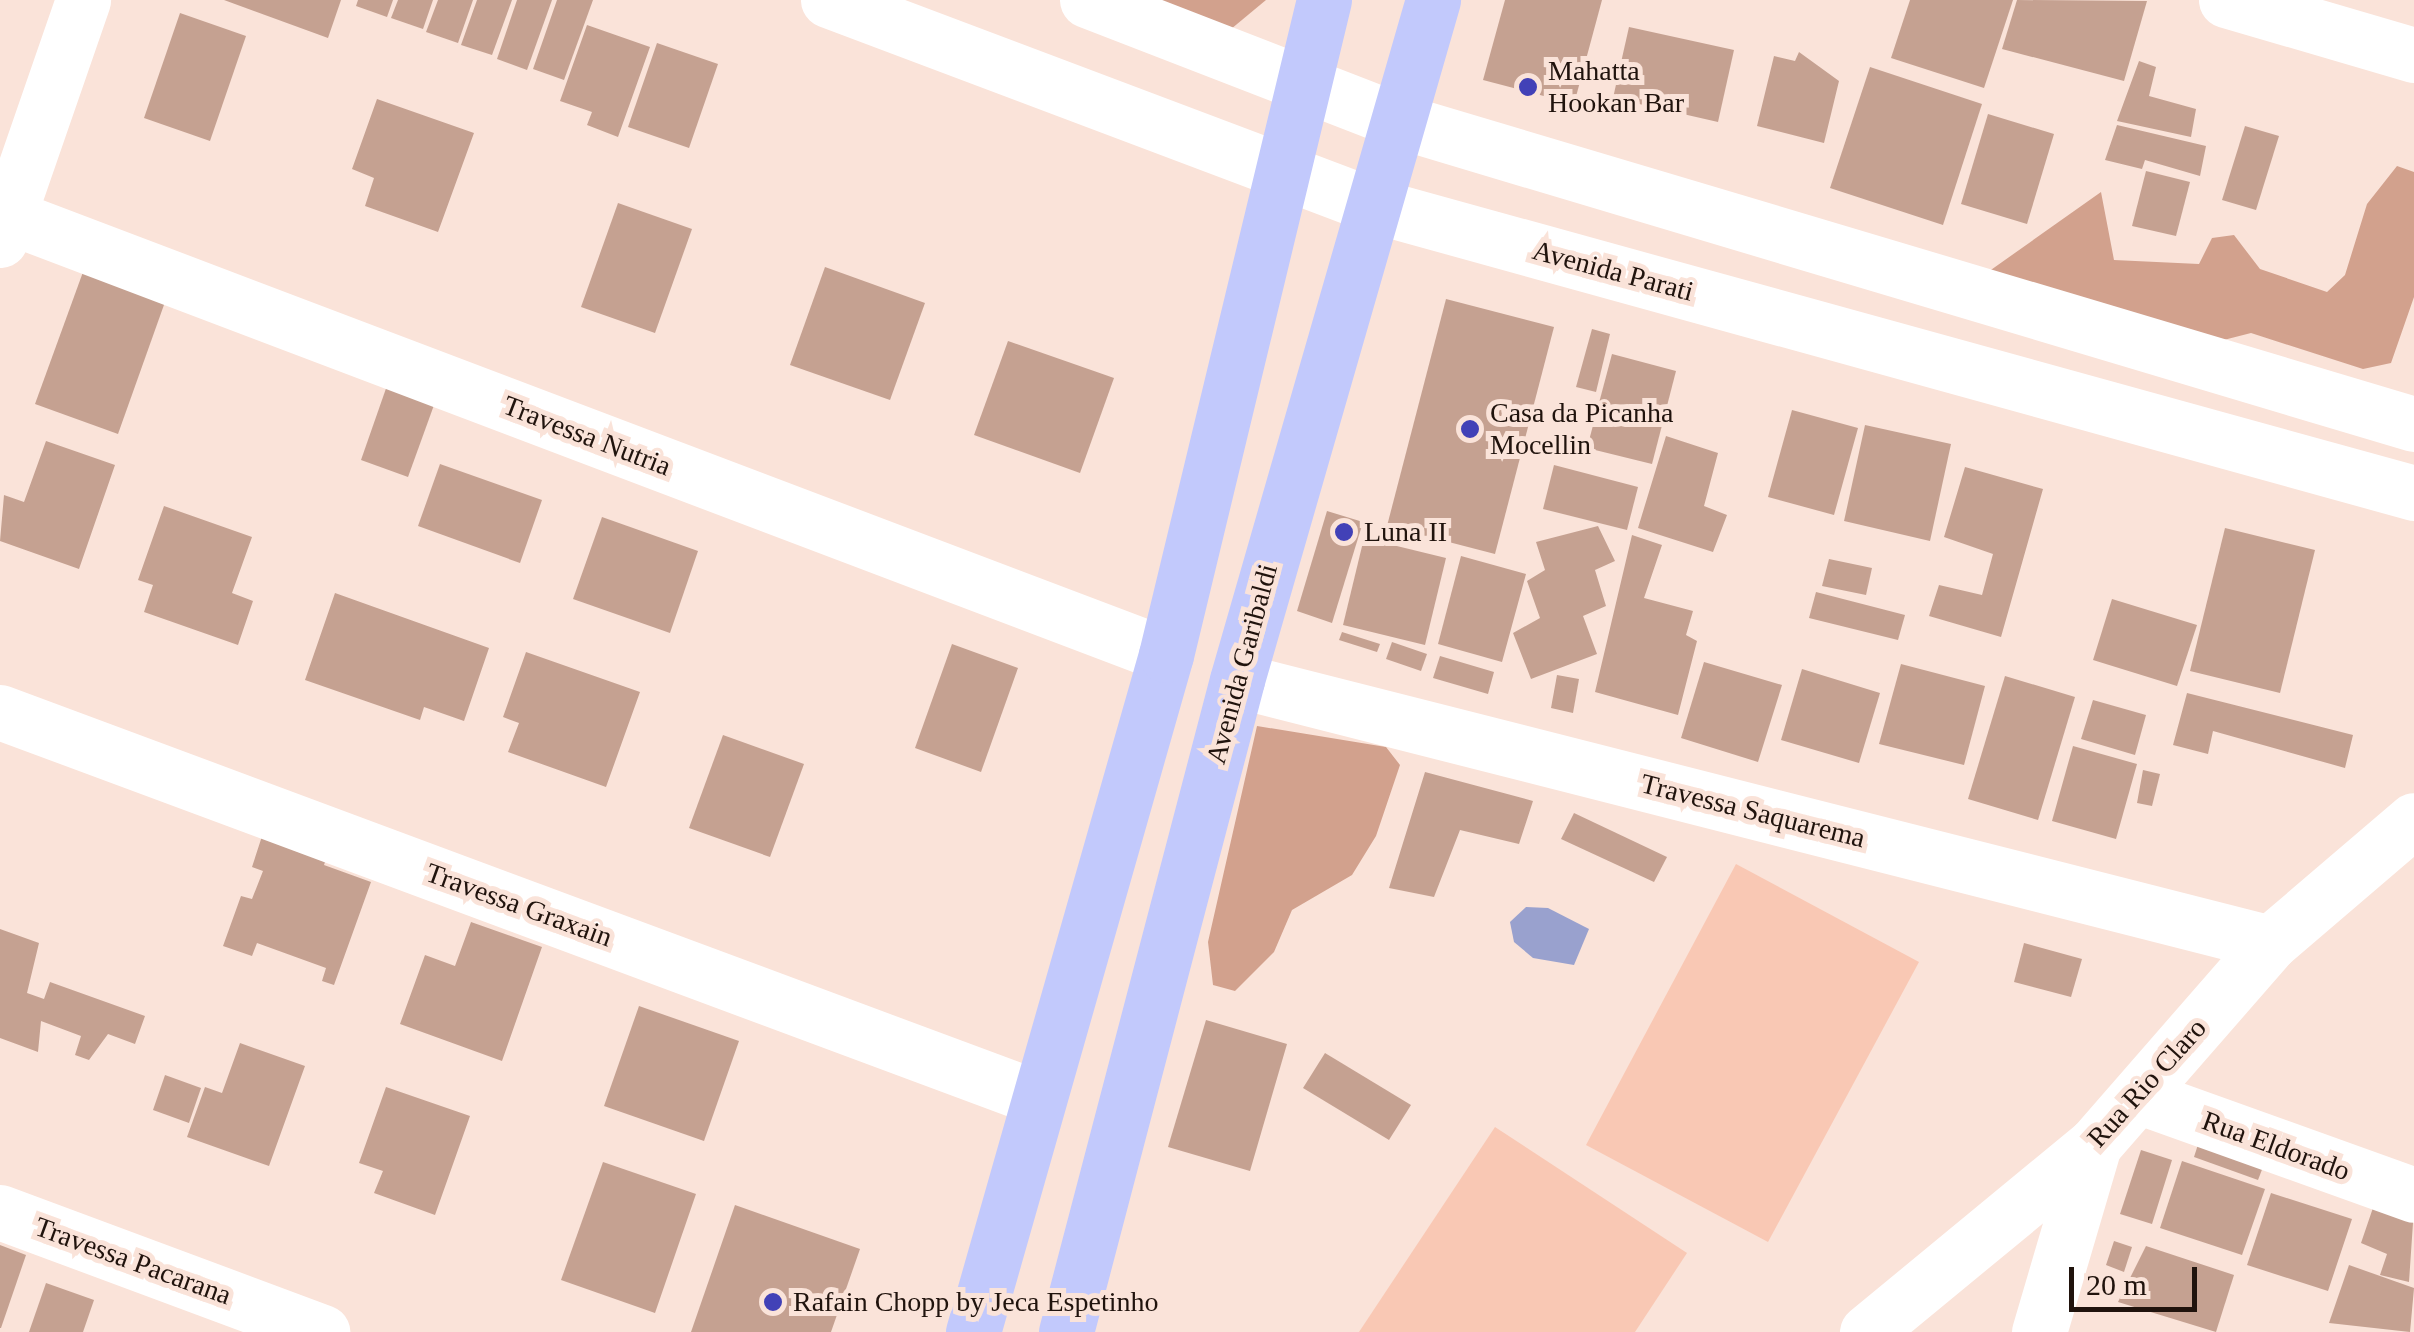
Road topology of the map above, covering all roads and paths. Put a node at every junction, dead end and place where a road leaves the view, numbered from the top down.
1 (83, 0) edge
2 (828, 0) edge
3 (1087, 0) edge
4 (1324, 0) edge
5 (1433, 0) edge
6 (2226, 0) edge
7 (2414, 55) edge
8 (1301, 81) junction
9 (1396, 120) junction
10 (1281, 174) junction
11 (1372, 205) junction
12 (4, 228) edge
13 (2414, 424) edge
14 (2414, 493) edge
15 (1166, 655) junction
16 (1237, 680) junction
17 (0, 712) edge
18 (2414, 820) edge
19 (2270, 944) junction
20 (2138, 1096) junction
21 (1038, 1098) junction
22 (2094, 1145) junction
23 (2414, 1195) edge
24 (0, 1212) edge
25 (322, 1332) edge
26 (973, 1332) edge
27 (1066, 1332) edge
28 (1867, 1332) edge
29 (2038, 1332) edge

1 - 12 street
2 - 10 street, Avenida Parati
3 - 8 street
4 - 8 main road
5 - 9 main road, Avenida Garibaldi
6 - 7 street
8 - 9 street
8 - 10 main road
9 - 11 main road, Avenida Garibaldi
9 - 13 street
10 - 11 street, Avenida Parati
10 - 15 main road
11 - 14 street, Avenida Parati
11 - 16 main road, Avenida Garibaldi
12 - 15 street, Travessa Nutria
15 - 21 main road
16 - 19 street, Travessa Saquarema
16 - 27 main road, Avenida Garibaldi
17 - 21 street, Travessa Graxain
18 - 19 street, Rua Rio Claro
19 - 20 street, Rua Rio Claro
20 - 22 street, Rua Rio Claro
20 - 23 street, Rua Eldorado
21 - 26 main road
22 - 28 street, Rua Rio Claro
22 - 29 street
24 - 25 street, Travessa Pacarana

